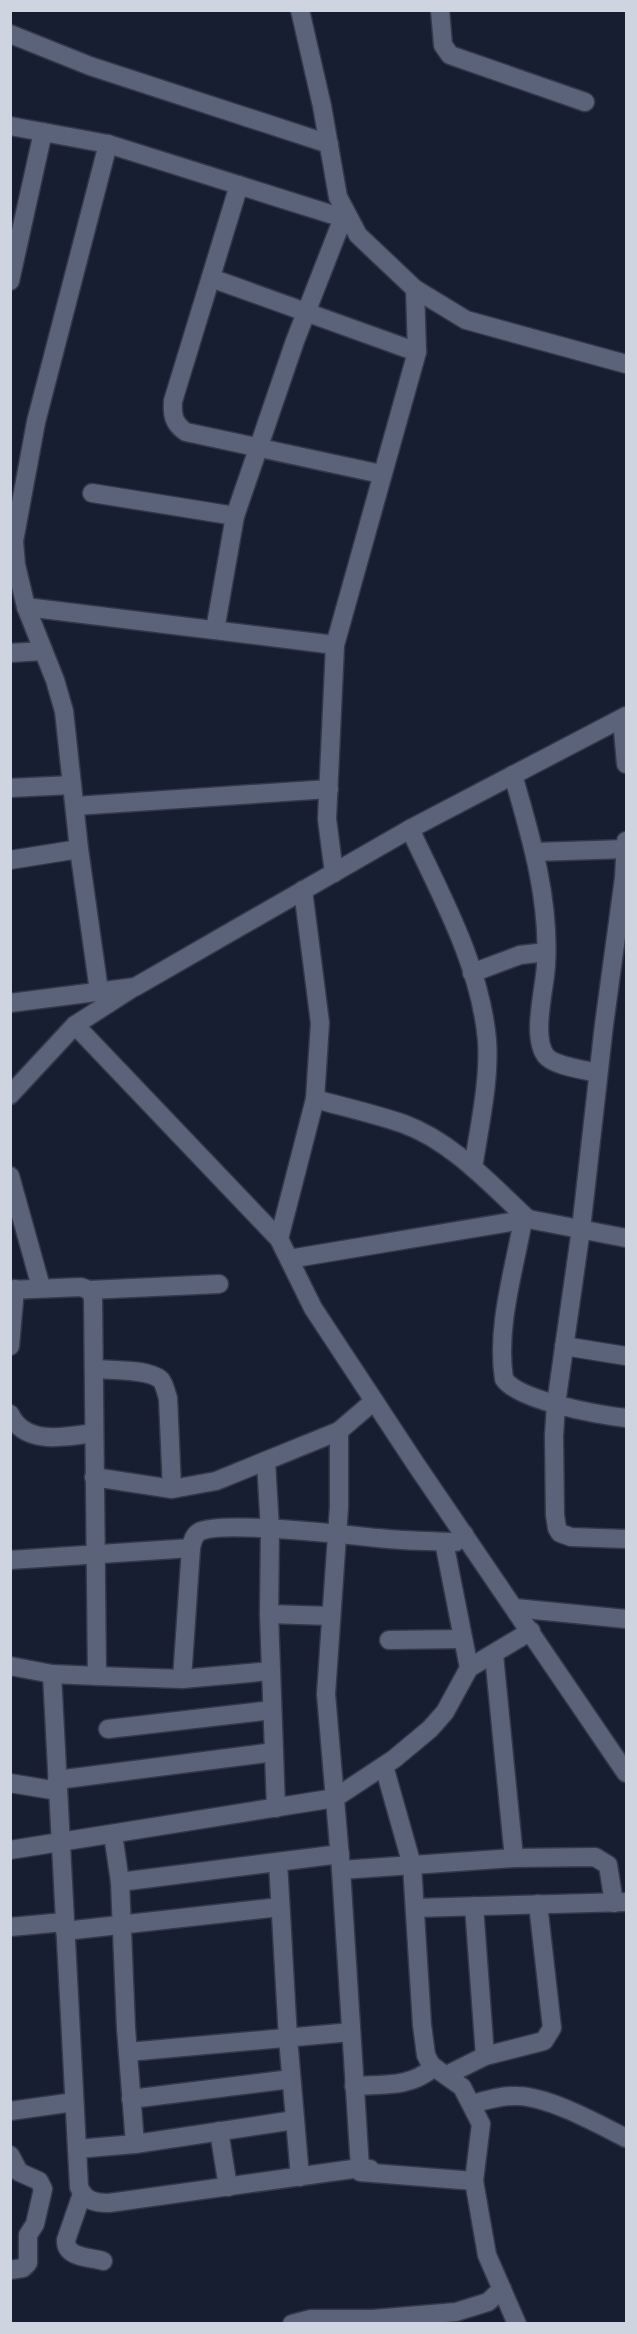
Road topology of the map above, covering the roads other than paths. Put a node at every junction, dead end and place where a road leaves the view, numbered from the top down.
1 (300, 10) edge
2 (440, 10) edge
3 (10, 34) edge
4 (585, 102) dead end
5 (10, 126) edge
6 (43, 132) junction
7 (108, 144) junction
8 (329, 144) junction
9 (238, 185) junction
10 (343, 218) junction
11 (358, 235) junction
12 (211, 278) junction
13 (10, 281) edge
14 (415, 289) junction
15 (306, 312) junction
16 (417, 352) junction
17 (627, 364) edge
18 (258, 448) junction
19 (381, 474) junction
20 (93, 493) dead end
21 (235, 516) junction
22 (26, 607) junction
23 (216, 630) junction
24 (335, 645) junction
25 (44, 651) junction
26 (10, 653) edge
27 (624, 718) edge
28 (627, 764) edge
29 (513, 775) junction
30 (72, 785) junction
31 (10, 788) edge
32 (329, 789) junction
33 (75, 806) junction
34 (410, 829) junction
35 (627, 841) edge
36 (79, 849) junction
37 (626, 849) edge
38 (535, 852) junction
39 (10, 860) edge
40 (334, 873) junction
41 (303, 890) junction
42 (546, 952) junction
43 (472, 973) junction
44 (135, 987) junction
45 (99, 991) junction
46 (10, 1003) edge
47 (75, 1025) junction
48 (598, 1073) junction
49 (10, 1095) edge
50 (315, 1099) junction
51 (473, 1168) junction
52 (11, 1182) edge
53 (526, 1220) junction
54 (581, 1229) junction
55 (279, 1239) junction
56 (627, 1239) edge
57 (289, 1259) junction
58 (219, 1284) dead end
59 (41, 1287) junction
60 (13, 1289) edge
61 (88, 1290) junction
62 (10, 1346) edge
63 (564, 1346) junction
64 (627, 1356) edge
65 (94, 1369) junction
66 (374, 1401) junction
67 (556, 1404) junction
68 (10, 1414) edge
69 (627, 1418) edge
70 (339, 1431) junction
71 (94, 1433) junction
72 (266, 1461) junction
73 (94, 1477) junction
74 (172, 1490) junction
75 (270, 1530) junction
76 (337, 1533) junction
77 (464, 1534) junction
78 (627, 1539) edge
79 (444, 1542) junction
80 (191, 1548) junction
81 (96, 1555) junction
82 (10, 1560) edge
83 (515, 1608) junction
84 (268, 1614) junction
85 (331, 1616) junction
86 (627, 1618) edge
87 (531, 1631) junction
88 (463, 1639) junction
89 (389, 1640) dead end
90 (494, 1655) junction
91 (10, 1666) edge
92 (469, 1668) junction
93 (271, 1671) junction
94 (52, 1674) junction
95 (97, 1676) junction
96 (182, 1679) junction
97 (272, 1710) junction
98 (108, 1729) dead end
99 (274, 1752) junction
100 (384, 1766) junction
101 (627, 1773) edge
102 (10, 1783) edge
103 (58, 1786) junction
104 (335, 1798) junction
105 (276, 1808) junction
106 (113, 1834) junction
107 (60, 1842) junction
108 (10, 1850) edge
109 (514, 1858) junction
110 (278, 1862) junction
111 (340, 1862) junction
112 (412, 1865) junction
113 (120, 1882) junction
114 (621, 1902) edge
115 (538, 1904) junction
116 (474, 1906) junction
117 (280, 1907) junction
118 (415, 1908) junction
119 (122, 1924) junction
120 (65, 1926) junction
121 (10, 1928) edge
122 (351, 2032) junction
123 (288, 2038) junction
124 (128, 2052) junction
125 (485, 2056) junction
126 (440, 2071) junction
127 (291, 2079) junction
128 (354, 2086) junction
129 (468, 2096) junction
130 (131, 2099) junction
131 (75, 2102) junction
132 (10, 2111) edge
133 (295, 2120) junction
134 (219, 2131) junction
135 (627, 2138) edge
136 (135, 2144) junction
137 (77, 2149) junction
138 (10, 2155) edge
139 (363, 2170) junction
140 (300, 2177) junction
141 (474, 2181) junction
142 (228, 2187) junction
143 (82, 2194) junction
144 (103, 2261) dead end
145 (10, 2270) edge
146 (502, 2289) junction
147 (397, 2320) edge
148 (292, 2324) edge
149 (517, 2324) edge

1 - 8 street
2 - 4 street
3 - 8 street
5 - 6 street
6 - 7 street
6 - 13 street
7 - 9 street
7 - 22 street
8 - 11 street
9 - 10 street
9 - 12 street
10 - 11 street
10 - 15 street
11 - 14 street
12 - 15 street
12 - 18 street
14 - 16 street
14 - 17 street
15 - 16 street
15 - 18 street
16 - 19 street
18 - 19 street
18 - 21 street
19 - 24 street
20 - 21 street
21 - 23 street
22 - 23 street
22 - 25 street
23 - 24 street
24 - 32 street
25 - 26 street
25 - 30 street
27 - 28 street
27 - 29 street
29 - 34 street
29 - 38 street
30 - 31 street
30 - 33 street
32 - 33 street
32 - 40 street
33 - 36 street
34 - 40 street
34 - 43 street
35 - 37 street
36 - 39 street
36 - 45 street
37 - 38 street
37 - 48 street
38 - 42 street
40 - 41 street
41 - 44 street
41 - 50 street
42 - 43 street
42 - 48 street
43 - 51 street
44 - 45 street
44 - 47 street
45 - 46 street
47 - 49 street
47 - 55 street
48 - 54 street
50 - 51 street
50 - 55 street
51 - 53 street
52 - 59 street
53 - 54 street
53 - 57 street
53 - 67 street
54 - 56 street
54 - 63 street
55 - 57 street
57 - 66 street
58 - 61 street
59 - 60 street
59 - 61 street
60 - 62 street
61 - 65 street
63 - 64 street
63 - 67 street
65 - 71 street
65 - 74 street
66 - 70 street
66 - 77 street
67 - 69 street
67 - 78 street
68 - 71 street
70 - 72 street
70 - 76 street
71 - 73 street
72 - 74 street
72 - 75 street
73 - 74 street
73 - 81 street
75 - 76 street
75 - 80 street
75 - 84 street
76 - 79 street
76 - 85 street
77 - 79 street
77 - 83 street
79 - 88 street
80 - 81 street
80 - 96 street
81 - 82 street
81 - 95 street
83 - 86 street
83 - 87 street
84 - 85 street
84 - 93 street
85 - 104 street
87 - 90 street
87 - 101 street
88 - 89 street
88 - 92 street
90 - 92 street
90 - 109 street
91 - 94 street
92 - 100 street
93 - 96 street
93 - 97 street
94 - 95 street
94 - 103 street
95 - 96 street
97 - 98 street
97 - 99 street
99 - 103 street
99 - 105 street
100 - 104 street
100 - 112 street
102 - 103 street
103 - 107 street
104 - 105 street
104 - 111 street
105 - 106 street
106 - 107 street
106 - 113 street
107 - 108 street
107 - 120 street
109 - 112 street
109 - 114 street
110 - 111 street
110 - 113 street
110 - 117 street
111 - 112 street
111 - 122 street
112 - 118 street
113 - 119 street
114 - 115 street
115 - 116 street
115 - 125 street
116 - 118 street
116 - 125 street
117 - 119 street
117 - 123 street
118 - 126 street
119 - 120 street
119 - 124 street
120 - 121 street
120 - 131 street
122 - 123 street
122 - 128 street
123 - 124 street
123 - 127 street
124 - 130 street
125 - 126 street
126 - 128 street
126 - 129 street
127 - 130 street
127 - 133 street
128 - 139 street
129 - 135 street
129 - 141 street
130 - 136 street
131 - 132 street
131 - 137 street
133 - 134 street
133 - 140 street
134 - 136 street
134 - 142 street
136 - 137 street
137 - 143 street
138 - 145 street
139 - 140 street
139 - 141 street
140 - 142 street
141 - 146 street
142 - 143 street
143 - 144 street
146 - 147 street
146 - 149 street
147 - 148 street

